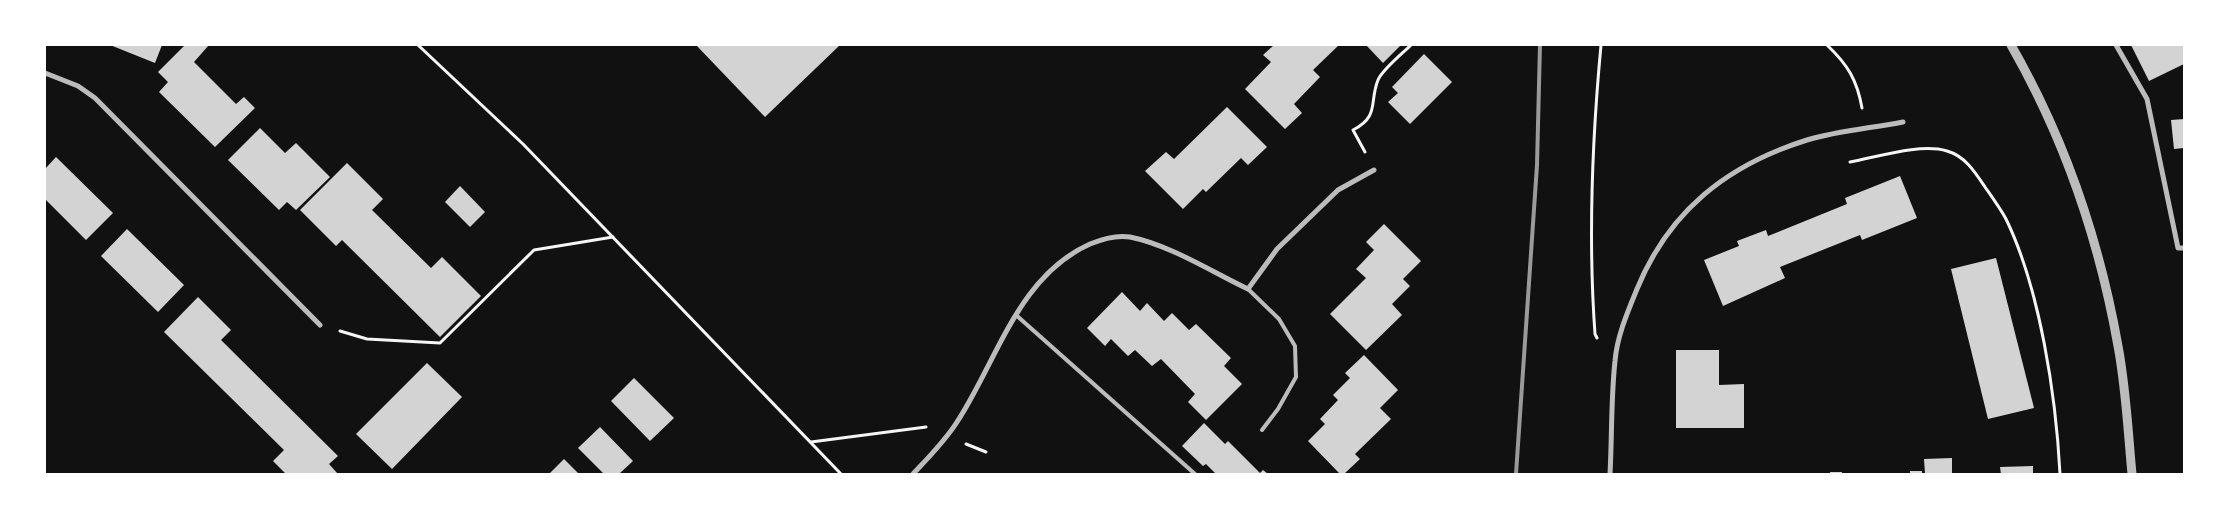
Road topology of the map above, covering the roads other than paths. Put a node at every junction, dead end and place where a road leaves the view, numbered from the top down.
1 (2011, 45) edge
2 (2116, 45) edge
3 (45, 72) edge
4 (1903, 122) dead end
5 (1374, 170) road end
6 (2184, 248) edge
7 (1248, 289) junction
8 (1016, 315) junction
9 (320, 325) road end
10 (1262, 430) dead end
11 (913, 474) edge
12 (1195, 474) edge
13 (1610, 474) edge
14 (2132, 474) edge

1 - 14 street
2 - 6 street
3 - 9 street
4 - 13 street
5 - 7 street
7 - 8 street
7 - 10 lane
8 - 11 street
8 - 12 lane

